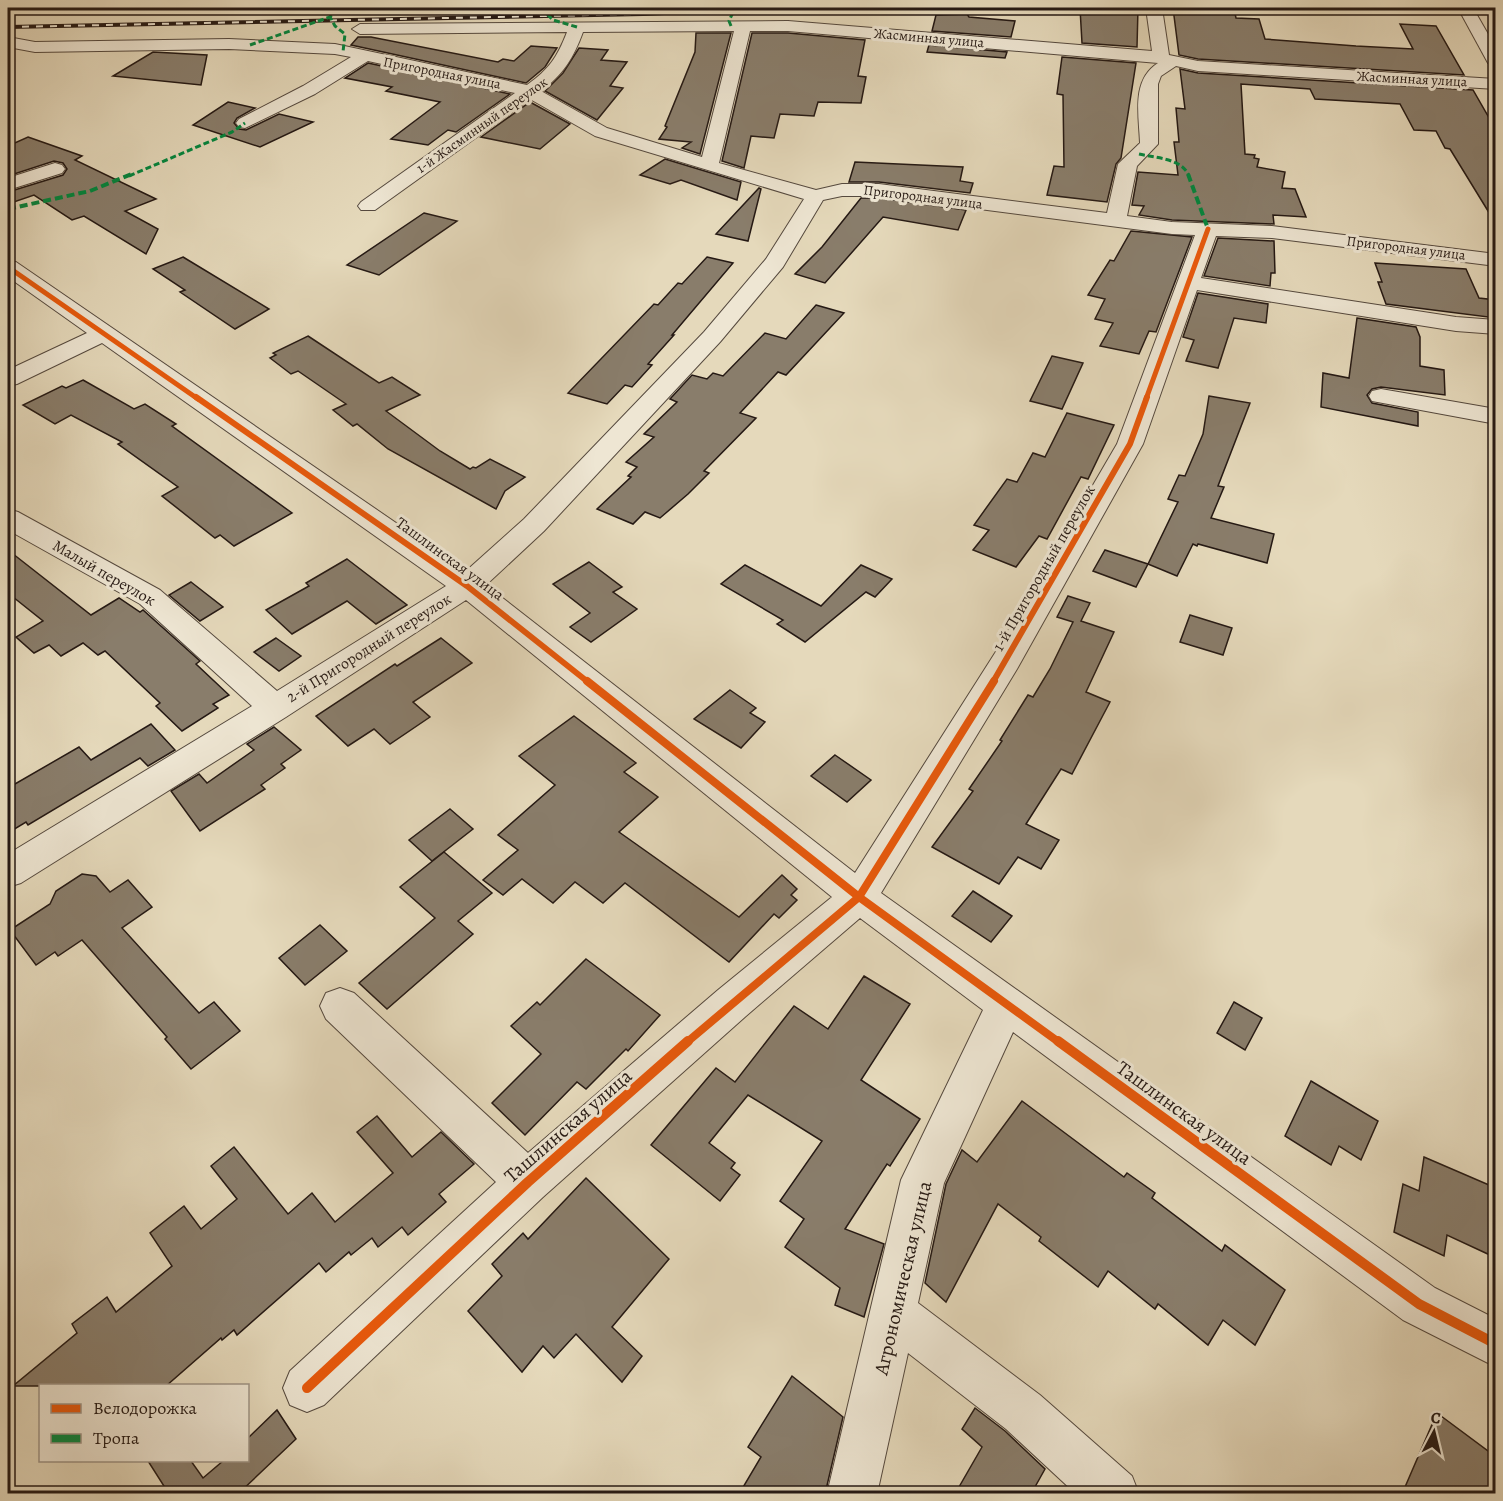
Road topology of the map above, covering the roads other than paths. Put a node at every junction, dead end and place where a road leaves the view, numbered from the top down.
1 (1154, 8) edge
2 (1465, 8) edge
3 (743, 26) junction
4 (577, 27) junction
5 (360, 29) dead end
6 (8, 42) edge
7 (363, 57) junction
8 (1167, 59) junction
9 (1496, 63) edge
10 (1496, 84) edge
11 (529, 91) junction
12 (245, 123) dead end
13 (709, 166) junction
14 (55, 169) dead end
15 (8, 184) edge
16 (816, 196) junction
17 (368, 206) dead end
18 (1116, 221) junction
19 (1204, 239) junction
20 (1496, 260) edge
21 (10, 272) edge
22 (1187, 282) junction
23 (1496, 327) edge
24 (103, 334) junction
25 (8, 379) edge
26 (1381, 396) dead end
27 (1496, 417) edge
28 (8, 518) edge
29 (467, 586) junction
30 (275, 708) junction
31 (8, 872) edge
32 (859, 897) junction
33 (1006, 1004) junction
34 (340, 1006) dead end
35 (528, 1182) junction
36 (894, 1313) junction
37 (1496, 1344) edge
38 (307, 1388) dead end
39 (852, 1494) edge
40 (1114, 1494) edge

1 - 8 street
2 - 9 street
3 - 4 street, Жасминная улица
3 - 8 street, Жасминная улица
3 - 13 street
4 - 5 street, Жасминная улица
4 - 11 street, 1-й Жасминный переулок
6 - 7 street, Пригородная улица
7 - 11 street, Пригородная улица
7 - 12 street
8 - 10 street, Жасминная улица
8 - 18 street
11 - 13 street, Пригородная улица
11 - 17 street, 1-й Жасминный переулок
13 - 16 street, Пригородная улица
14 - 15 street
16 - 18 street, Пригородная улица
16 - 29 street, 2-й Пригородный переулок
18 - 19 street, Пригородная улица
19 - 20 street, Пригородная улица
19 - 22 street, 1-й Пригородный переулок
21 - 24 street, Ташлинская улица
22 - 23 street
22 - 32 street, 1-й Пригородный переулок
24 - 25 street
24 - 29 street, Ташлинская улица
26 - 27 street
28 - 30 street, Малый переулок
29 - 30 street, 2-й Пригородный переулок
29 - 32 street, Ташлинская улица
30 - 31 street, 2-й Пригородный переулок
32 - 33 street, Ташлинская улица
32 - 35 street, Ташлинская улица
33 - 36 street, Агрономическая улица
33 - 37 street, Ташлинская улица
34 - 35 street
35 - 38 street, Ташлинская улица
36 - 39 street, Агрономическая улица
36 - 40 street

